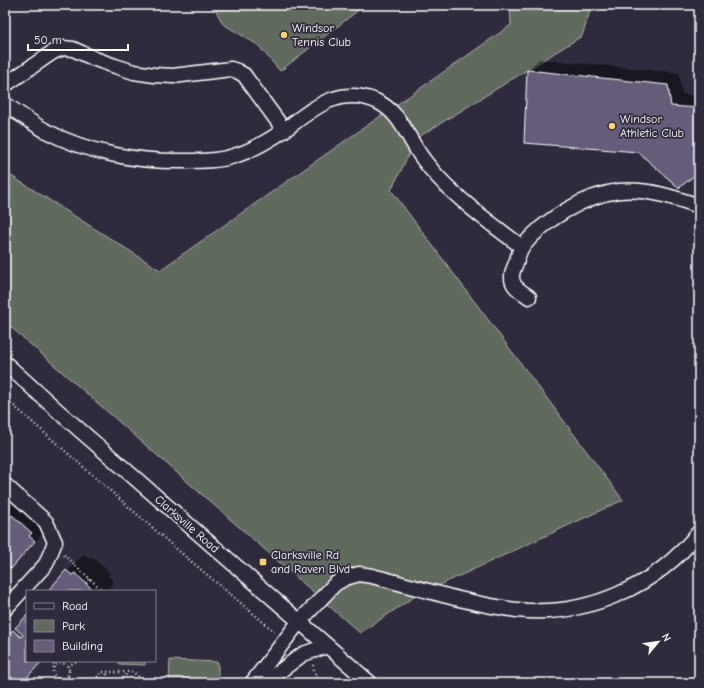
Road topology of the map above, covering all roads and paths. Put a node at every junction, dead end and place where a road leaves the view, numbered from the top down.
1 (5, 85) edge
2 (5, 104) edge
3 (284, 130) junction
4 (699, 206) edge
5 (522, 247) junction
6 (529, 297) dead end
7 (5, 363) edge
8 (5, 398) edge
9 (5, 485) edge
10 (699, 532) edge
11 (90, 579) dead end
12 (86, 583) dead end
13 (5, 609) edge
14 (299, 622) junction
15 (269, 627) dead end
16 (327, 646) junction
17 (51, 662) edge
18 (75, 662) edge
19 (313, 663) dead end
20 (55, 665) junction
21 (68, 666) junction
22 (107, 672) junction
23 (128, 672) junction
24 (68, 676) junction
25 (10, 679) dead end
26 (57, 679) junction
27 (262, 680) edge
28 (15, 683) edge
29 (55, 683) edge
30 (74, 683) edge
31 (82, 683) edge
32 (88, 683) edge
33 (92, 683) edge
34 (106, 683) edge
35 (116, 683) edge
36 (146, 683) edge
37 (322, 683) edge
38 (370, 683) edge

1 - 3 street
2 - 3 street
3 - 5 street
4 - 5 street
5 - 6 street
7 - 14 street, Clarksville Road
8 - 15 path
9 - 13 street
10 - 14 street
11 - 12 path
14 - 16 street, Clarksville Road
14 - 27 street
16 - 27 street
16 - 38 street, Clarksville Road
17 - 20 path
18 - 21 path
19 - 37 path
20 - 21 path
20 - 26 path
21 - 24 path
22 - 23 path
22 - 33 path
22 - 34 path
23 - 35 path
23 - 36 path
24 - 26 path
24 - 30 path
25 - 28 path
26 - 29 path
31 - 32 path

